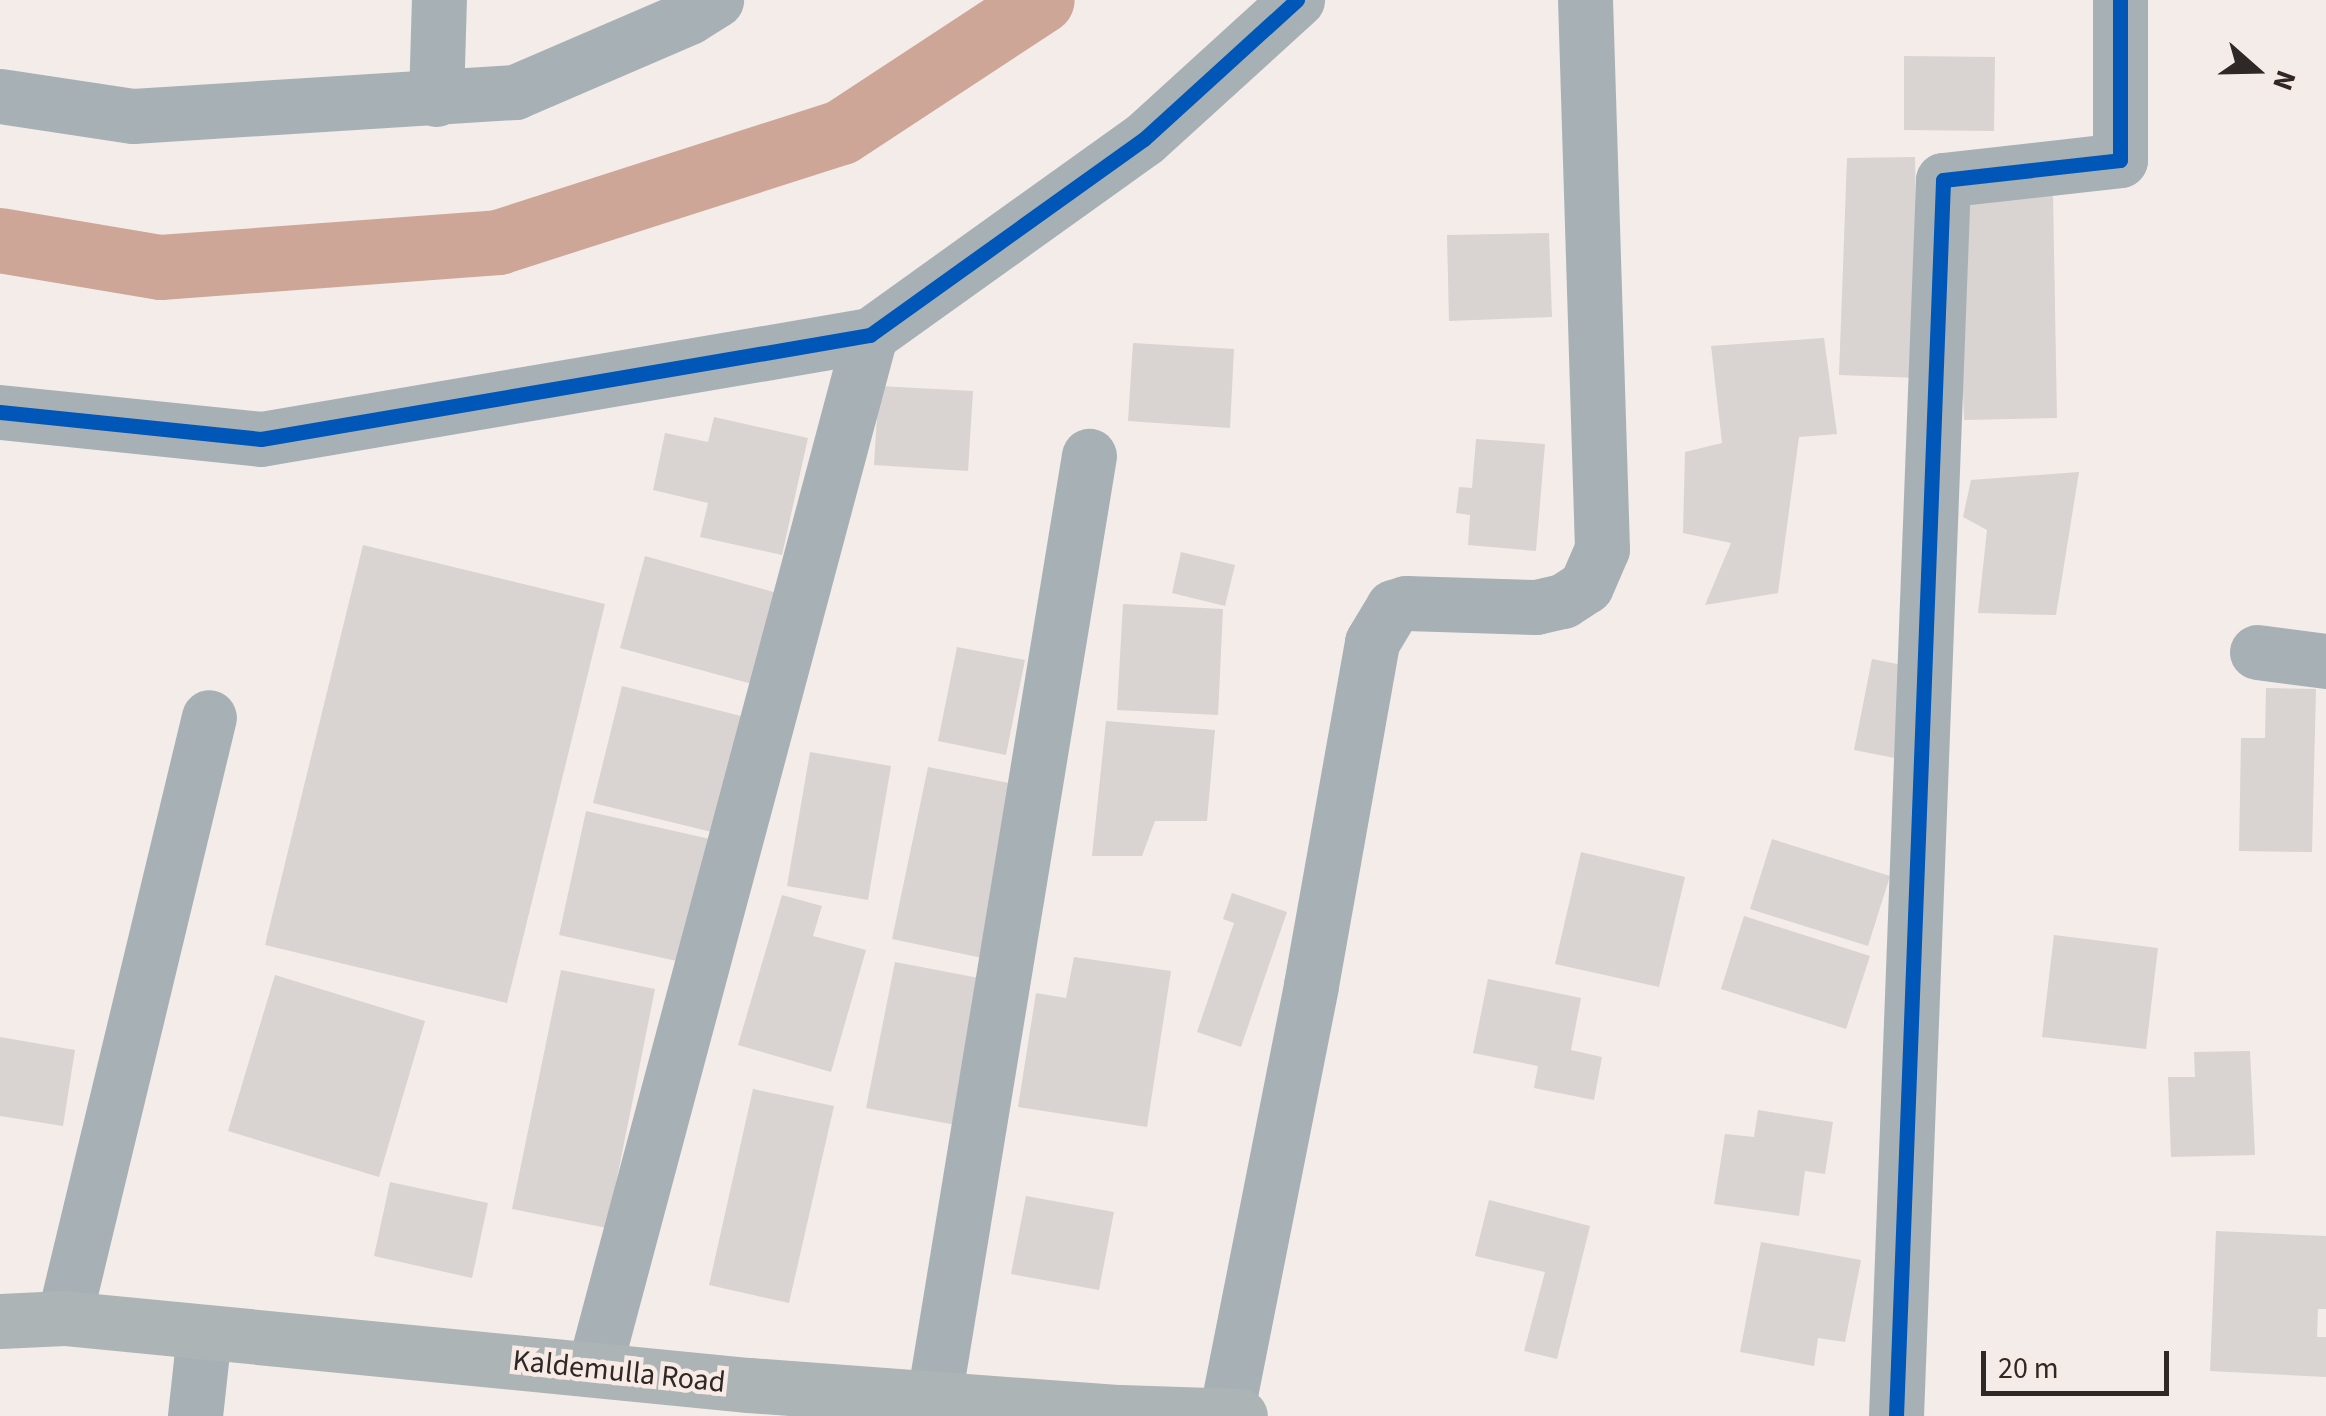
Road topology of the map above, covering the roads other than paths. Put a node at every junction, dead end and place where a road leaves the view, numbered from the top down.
1 (439, 0) edge
2 (716, 0) edge
3 (1297, 0) edge
4 (1586, 0) edge
5 (2120, 0) edge
6 (0, 96) edge
7 (436, 99) junction
8 (870, 335) junction
9 (0, 412) edge
10 (1088, 456) dead end
11 (2257, 652) dead end
12 (2326, 661) edge
13 (210, 717) dead end
14 (64, 1318) junction
15 (0, 1321) edge
16 (204, 1333) junction
17 (594, 1369) junction
18 (934, 1398) junction
19 (746, 1401) edge
20 (1120, 1414) edge
21 (1226, 1415) edge
22 (195, 1416) edge
23 (1240, 1416) edge
24 (1896, 1416) edge

1 - 7 street
2 - 7 street
3 - 8 street
4 - 21 street
5 - 24 street
6 - 7 street
8 - 9 street
8 - 17 street
10 - 18 street
11 - 12 street
13 - 14 street
14 - 15 main road, Kaldemulla Road
14 - 16 main road, Kaldemulla Road
16 - 17 main road, Kaldemulla Road
16 - 22 street
17 - 19 main road, Kaldemulla Road
18 - 19 main road, Kaldemulla Road
18 - 20 main road, Kaldemulla Road
20 - 21 main road, Kaldemulla Road
21 - 23 main road, Kaldemulla Road

